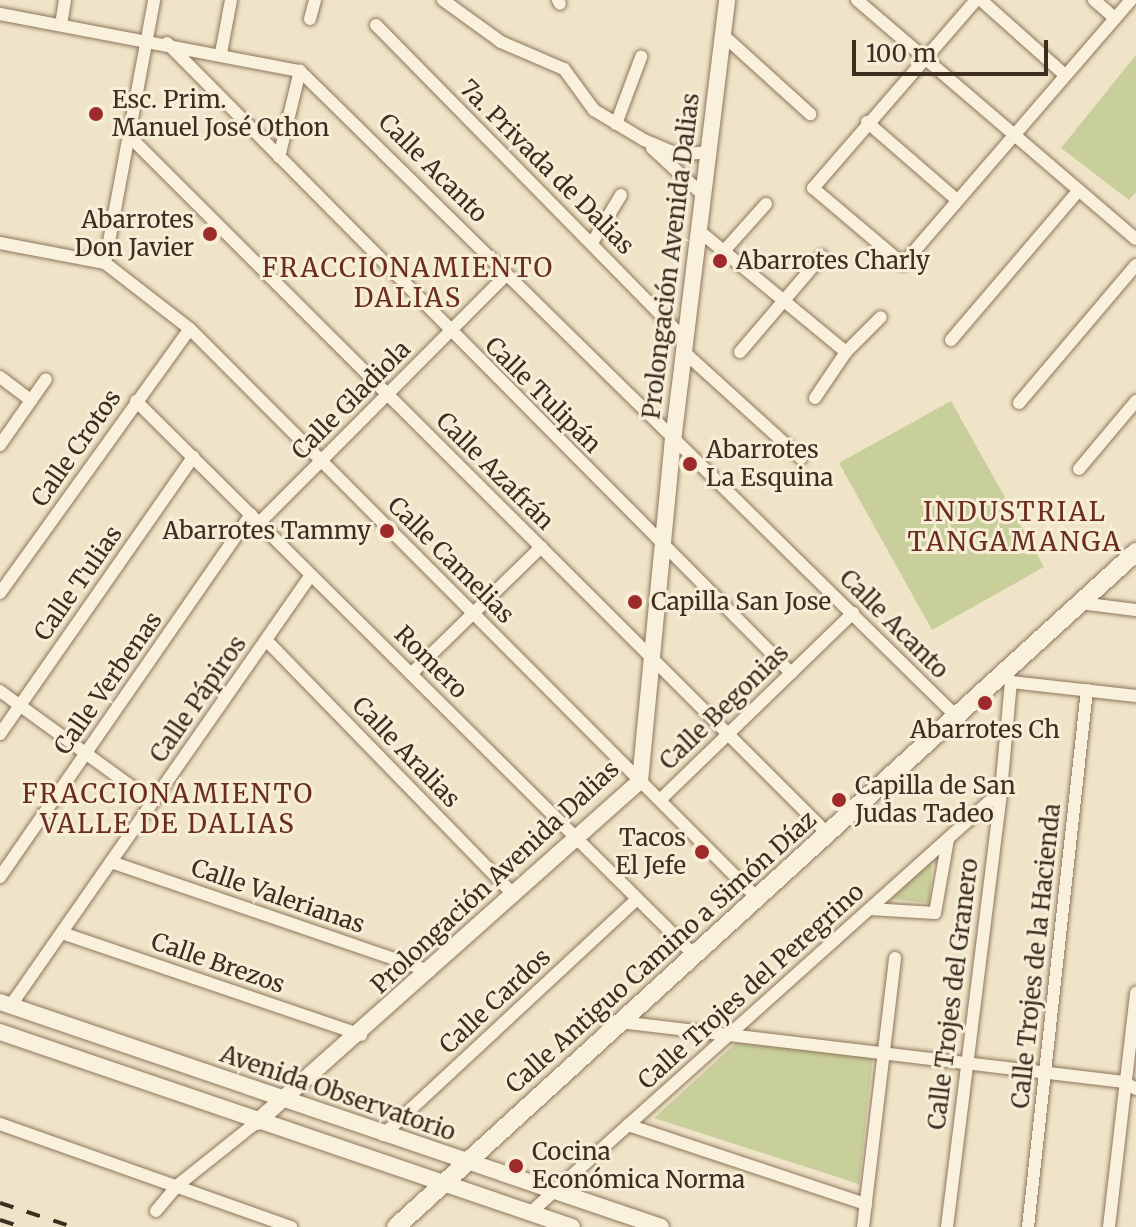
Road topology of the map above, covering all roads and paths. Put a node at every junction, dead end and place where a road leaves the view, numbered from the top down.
1 (65, 0) edge
2 (154, 0) edge
3 (231, 0) edge
4 (315, 0) edge
5 (443, 0) edge
6 (727, 0) edge
7 (978, 0) edge
8 (1094, 0) edge
9 (1131, 0) edge
10 (860, 1) edge
11 (0, 14) edge
12 (1115, 18) junction
13 (310, 19) dead end
14 (61, 25) junction
15 (376, 25) dead end
16 (723, 35) junction
17 (148, 40) junction
18 (167, 43) junction
19 (221, 53) junction
20 (641, 57) dead end
21 (924, 58) junction
22 (300, 71) junction
23 (1065, 75) junction
24 (810, 114) dead end
25 (867, 122) junction
26 (616, 124) junction
27 (1012, 134) junction
28 (132, 139) junction
29 (644, 140) junction
30 (707, 152) junction
31 (279, 157) junction
32 (1079, 190) junction
33 (702, 194) junction
34 (621, 195) dead end
35 (957, 200) junction
36 (766, 204) dead end
37 (698, 230) junction
38 (1136, 239) edge
39 (0, 243) edge
40 (592, 243) junction
41 (724, 251) junction
42 (822, 256) dead end
43 (105, 263) junction
44 (1136, 265) edge
45 (507, 274) junction
46 (784, 301) junction
47 (881, 317) dead end
48 (190, 329) junction
49 (449, 333) junction
50 (951, 340) dead end
51 (685, 347) junction
52 (740, 352) dead end
53 (846, 352) junction
54 (0, 377) edge
55 (46, 379) dead end
56 (387, 395) junction
57 (815, 398) dead end
58 (31, 400) junction
59 (136, 401) junction
60 (1136, 401) edge
61 (1019, 403) dead end
62 (673, 441) junction
63 (0, 445) edge
64 (193, 457) junction
65 (801, 458) dead end
66 (321, 461) junction
67 (1079, 469) dead end
68 (255, 519) junction
69 (541, 547) junction
70 (666, 547) junction
71 (1136, 552) edge
72 (311, 575) junction
73 (0, 593) edge
74 (1080, 603) junction
75 (1136, 610) edge
76 (473, 613) junction
77 (853, 613) junction
78 (266, 640) junction
79 (654, 660) junction
80 (791, 673) junction
81 (411, 674) junction
82 (1007, 678) junction
83 (1087, 690) junction
84 (0, 691) edge
85 (1136, 696) edge
86 (20, 705) junction
87 (956, 716) junction
88 (0, 734) edge
89 (728, 734) junction
90 (86, 753) junction
91 (640, 781) junction
92 (1001, 791) junction
93 (660, 800) junction
94 (153, 802) junction
95 (827, 833) junction
96 (576, 839) junction
97 (948, 839) junction
98 (111, 862) junction
99 (0, 877) edge
100 (514, 895) junction
101 (757, 898) junction
102 (637, 899) junction
103 (870, 909) junction
104 (62, 933) junction
105 (694, 955) junction
106 (895, 958) dead end
107 (430, 971) junction
108 (1136, 993) edge
109 (6, 1004) edge
110 (620, 1022) junction
111 (0, 1032) edge
112 (361, 1035) junction
113 (727, 1037) junction
114 (881, 1053) junction
115 (964, 1063) junction
116 (1047, 1073) junction
117 (1130, 1086) edge
118 (285, 1102) junction
119 (257, 1122) junction
120 (0, 1124) edge
121 (628, 1125) junction
122 (383, 1135) junction
123 (465, 1162) junction
124 (440, 1183) junction
125 (178, 1185) junction
126 (555, 1192) junction
127 (866, 1204) junction
128 (156, 1211) dead end
129 (530, 1213) junction
130 (291, 1227) edge
131 (396, 1227) edge
132 (572, 1227) edge
133 (661, 1227) edge
134 (863, 1227) edge
135 (947, 1227) edge
136 (1028, 1227) edge
137 (1109, 1227) edge

1 - 14 street
2 - 17 street
3 - 19 street
4 - 13 street
5 - 26 street
6 - 16 street, Prolongación Avenida Dalias
7 - 21 street
7 - 23 street
8 - 12 street
9 - 12 street
10 - 21 street
11 - 14 street
12 - 23 street
14 - 17 street
15 - 40 street, 7a. Privada de Dalias
16 - 24 street
16 - 30 street, Prolongación Avenida Dalias
17 - 18 street
17 - 28 street
18 - 19 street
18 - 31 street, Calle Tulipán
19 - 22 street
20 - 26 street
21 - 25 street
21 - 27 street
22 - 31 street
22 - 45 street, Calle Acanto
23 - 27 street
25 - 35 street
25 - 35 street
26 - 29 street
27 - 32 street
27 - 35 street
28 - 43 street
28 - 56 street, Calle Azafrán
29 - 30 street
29 - 33 street
30 - 33 street, Prolongación Avenida Dalias
31 - 49 street, Calle Tulipán
32 - 38 street
32 - 50 street
33 - 37 street, Prolongación Avenida Dalias
34 - 40 street
36 - 41 street
37 - 41 street
37 - 51 street, Prolongación Avenida Dalias
39 - 43 street
40 - 51 street, 7a. Privada de Dalias
41 - 46 street
42 - 46 street
43 - 48 street, Calle Camelias
44 - 61 street
45 - 49 street, Calle Gladiola
45 - 62 street, Calle Acanto
46 - 52 street
46 - 53 street
47 - 53 street
48 - 59 street, Calle Crotos
48 - 66 street, Calle Camelias
49 - 56 street, Calle Gladiola
49 - 70 street, Calle Tulipán
51 - 62 street, Prolongación Avenida Dalias
51 - 65 street, 7a. Privada de Dalias
53 - 57 street
54 - 58 street
55 - 58 street
56 - 66 street, Calle Gladiola
56 - 69 street, Calle Azafrán
58 - 63 street
59 - 64 street, Romero
59 - 73 street, Calle Crotos
60 - 67 street
62 - 70 street, Prolongación Avenida Dalias
62 - 77 street, Calle Acanto
64 - 68 street, Romero
64 - 86 street, Calle Tulias
66 - 68 street, Calle Gladiola
66 - 76 street, Calle Camelias
68 - 72 street, Romero
68 - 90 street, Calle Verbenas
69 - 76 street
69 - 79 street, Calle Azafrán
70 - 79 street, Prolongación Avenida Dalias
70 - 80 street, Calle Tulipán
71 - 74 main road, Calle Antiguo Camino a Simón Díaz
72 - 78 street, Calle Pápiros
72 - 81 street, Romero
74 - 75 street
74 - 82 main road, Calle Antiguo Camino a Simón Díaz
76 - 81 street
76 - 91 street, Calle Camelias
77 - 80 street, Calle Begonias
77 - 87 street, Calle Acanto
78 - 94 street, Calle Pápiros
78 - 100 street, Calle Aralias
79 - 89 street, Calle Azafrán
79 - 91 street, Prolongación Avenida Dalias
80 - 89 street, Calle Begonias
81 - 96 street, Romero
82 - 83 street
82 - 87 main road, Calle Antiguo Camino a Simón Díaz
82 - 92 street, Calle Trojes del Granero
83 - 85 street
83 - 116 street, Calle Trojes de la Hacienda
84 - 86 street
86 - 88 street, Calle Tulias
86 - 90 street
87 - 95 main road, Calle Antiguo Camino a Simón Díaz
89 - 93 street, Calle Begonias
89 - 95 street, Calle Azafrán
90 - 94 street
90 - 99 street, Calle Verbenas
91 - 93 street, Calle Camelias
91 - 96 street, Prolongación Avenida Dalias
92 - 97 street, Calle Trojes del Peregrino
92 - 115 street, Calle Trojes del Granero
93 - 101 street, Calle Camelias
94 - 98 street, Calle Pápiros
95 - 101 main road, Calle Antiguo Camino a Simón Díaz
96 - 100 street, Prolongación Avenida Dalias
96 - 102 street, Romero
97 - 103 street, Calle Trojes del Peregrino
97 - 103 street
98 - 104 street, Calle Pápiros
98 - 107 street, Calle Valerianas
100 - 107 street, Prolongación Avenida Dalias
101 - 105 main road, Calle Antiguo Camino a Simón Díaz
102 - 105 street, Romero
102 - 122 street, Calle Cardos
103 - 113 street, Calle Trojes del Peregrino
104 - 109 street, Calle Pápiros
104 - 112 street, Calle Brezos
105 - 110 main road, Calle Antiguo Camino a Simón Díaz
106 - 114 street
107 - 112 street, Prolongación Avenida Dalias
108 - 117 street
109 - 118 street, Avenida Observatorio
110 - 113 street
110 - 123 main road, Calle Antiguo Camino a Simón Díaz
111 - 119 street
112 - 118 street, Prolongación Avenida Dalias
113 - 114 street
113 - 121 street, Calle Trojes del Peregrino
114 - 115 street
114 - 127 street
115 - 116 street
115 - 135 street, Calle Trojes del Granero
116 - 117 street
116 - 136 street, Calle Trojes de la Hacienda
117 - 137 street
118 - 119 street, Prolongación Avenida Dalias
118 - 122 street, Avenida Observatorio
119 - 124 street
119 - 125 street, Prolongación Avenida Dalias
120 - 125 street
121 - 126 street, Calle Trojes del Peregrino
121 - 127 street
122 - 123 street, Avenida Observatorio
123 - 124 main road, Calle Antiguo Camino a Simón Díaz
123 - 126 street, Avenida Observatorio
124 - 129 street
124 - 131 main road, Calle Antiguo Camino a Simón Díaz
125 - 128 street, Prolongación Avenida Dalias
125 - 130 street
126 - 129 street, Calle Trojes del Peregrino
126 - 133 street, Avenida Observatorio
127 - 134 street
129 - 132 street

